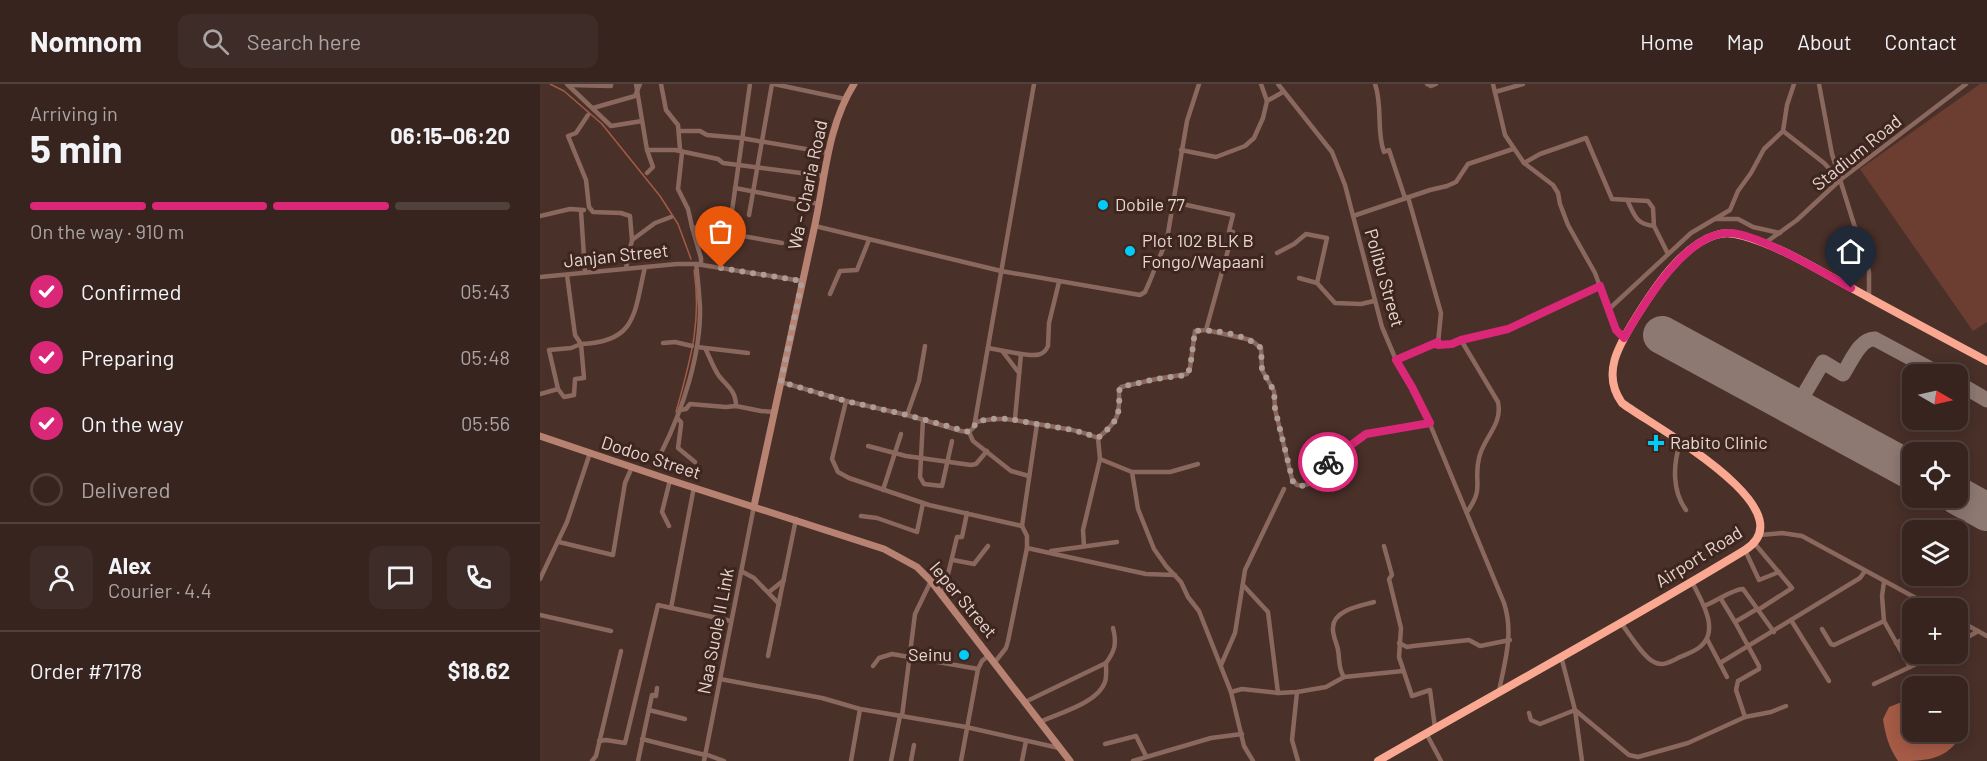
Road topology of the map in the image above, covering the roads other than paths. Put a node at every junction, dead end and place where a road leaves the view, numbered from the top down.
1 (611, 84) edge
2 (638, 84) edge
3 (661, 84) edge
4 (750, 84) edge
5 (773, 84) edge
6 (854, 84) edge
7 (1034, 84) edge
8 (1199, 84) edge
9 (1261, 84) edge
10 (1278, 84) edge
11 (1375, 84) edge
12 (1427, 84) edge
13 (1436, 84) edge
14 (1493, 84) edge
15 (1523, 84) edge
16 (1794, 84) edge
17 (1819, 84) edge
18 (1966, 84) edge
19 (568, 85) edge
20 (636, 92) junction
21 (1284, 92) junction
22 (1495, 92) junction
23 (844, 99) junction
24 (1267, 101) junction
25 (593, 108) junction
26 (588, 115) dead end
27 (642, 121) junction
28 (680, 131) junction
29 (1783, 131) junction
30 (741, 138) junction
31 (762, 142) junction
32 (1513, 149) junction
33 (647, 150) junction
34 (1182, 150) junction
35 (682, 153) junction
36 (829, 153) junction
37 (1524, 163) junction
38 (738, 164) junction
39 (759, 167) junction
40 (647, 173) dead end
41 (824, 176) junction
42 (1840, 180) junction
43 (735, 188) junction
44 (754, 191) junction
45 (1407, 198) junction
46 (1627, 200) junction
47 (1173, 202) junction
48 (819, 204) junction
49 (589, 207) junction
50 (581, 211) junction
51 (750, 215) dead end
52 (540, 216) edge
53 (1353, 216) junction
54 (671, 217) dead end
55 (1716, 219) junction
56 (815, 226) junction
57 (1654, 226) junction
58 (692, 227) junction
59 (729, 232) junction
60 (1779, 233) junction
61 (632, 240) junction
62 (868, 240) junction
63 (782, 243) dead end
64 (1765, 243) junction
65 (1277, 254) dead end
66 (1668, 254) junction
67 (699, 265) junction
68 (645, 267) junction
69 (626, 268) junction
70 (1001, 271) junction
71 (585, 272) junction
72 (567, 274) junction
73 (540, 278) edge
74 (1299, 278) dead end
75 (802, 281) junction
76 (1059, 282) junction
77 (1317, 284) junction
78 (1600, 286) junction
79 (831, 294) dead end
80 (1869, 298) junction
81 (1374, 301) junction
82 (1608, 310) junction
83 (1206, 330) junction
84 (1624, 338) junction
85 (1461, 340) junction
86 (663, 343) dead end
87 (581, 344) junction
88 (1438, 345) junction
89 (925, 346) dead end
90 (694, 347) junction
91 (988, 348) junction
92 (706, 350) junction
93 (1003, 352) junction
94 (748, 353) dead end
95 (1021, 354) junction
96 (1396, 360) junction
97 (1987, 361) edge
98 (1019, 374) junction
99 (781, 382) junction
100 (558, 389) junction
101 (540, 394) edge
102 (846, 401) junction
103 (736, 406) junction
104 (680, 410) junction
105 (774, 412) junction
106 (907, 415) junction
107 (1015, 418) junction
108 (677, 419) junction
109 (923, 419) junction
110 (976, 422) junction
111 (1430, 423) junction
112 (1037, 424) junction
113 (969, 432) junction
114 (901, 434) dead end
115 (540, 436) edge
116 (1098, 438) junction
117 (952, 441) dead end
118 (1680, 443) junction
119 (868, 446) dead end
120 (662, 451) dead end
121 (987, 451) junction
122 (590, 453) junction
123 (895, 453) junction
124 (921, 458) junction
125 (1100, 459) junction
126 (949, 461) junction
127 (695, 462) dead end
128 (1198, 464) dead end
129 (632, 467) junction
130 (1132, 472) junction
131 (1029, 476) junction
132 (670, 480) junction
133 (694, 488) junction
134 (1284, 489) dead end
135 (883, 490) junction
136 (923, 502) junction
137 (754, 506) junction
138 (1686, 510) dead end
139 (1467, 512) junction
140 (967, 513) junction
141 (861, 516) dead end
142 (796, 519) junction
143 (669, 526) dead end
144 (1022, 526) junction
145 (1760, 535) junction
146 (559, 542) junction
147 (1118, 542) dead end
148 (1755, 544) junction
149 (987, 546) dead end
150 (1084, 546) junction
151 (1384, 546) dead end
152 (1027, 548) junction
153 (1745, 550) junction
154 (1045, 551) junction
155 (953, 560) junction
156 (741, 571) junction
157 (1779, 572) junction
158 (1864, 572) junction
159 (1175, 574) junction
160 (540, 579) edge
161 (784, 580) junction
162 (931, 581) junction
163 (1692, 582) junction
164 (1884, 582) junction
165 (1243, 585) junction
166 (769, 592) junction
167 (943, 595) junction
168 (1915, 598) edge
169 (1721, 599) junction
170 (1374, 602) dead end
171 (779, 604) junction
172 (1704, 606) junction
173 (671, 608) junction
174 (1758, 609) junction
175 (540, 615) edge
176 (1791, 620) junction
177 (731, 621) junction
178 (1884, 621) junction
179 (1735, 622) junction
180 (1621, 623) junction
181 (1968, 626) edge
182 (1113, 628) dead end
183 (1822, 629) dead end
184 (611, 631) dead end
185 (1978, 631) junction
186 (1774, 632) junction
187 (1987, 636) edge
188 (1968, 637) edge
189 (1707, 639) junction
190 (1510, 640) junction
191 (1902, 640) edge
192 (1400, 643) junction
193 (1896, 643) junction
194 (1748, 646) junction
195 (621, 651) dead end
196 (988, 655) junction
197 (768, 656) dead end
198 (1561, 656) junction
199 (910, 658) junction
200 (994, 662) junction
201 (1106, 663) junction
202 (1720, 663) junction
203 (1916, 664) edge
204 (1221, 665) junction
205 (873, 666) dead end
206 (1910, 667) junction
207 (978, 669) junction
208 (1403, 670) junction
209 (1344, 677) junction
210 (1727, 677) dead end
211 (720, 679) junction
212 (1828, 681) dead end
213 (1874, 684) dead end
214 (657, 688) dead end
215 (1499, 691) junction
216 (1231, 692) junction
217 (1298, 692) junction
218 (1278, 693) junction
219 (1025, 702) junction
220 (1786, 706) dead end
221 (860, 709) junction
222 (648, 710) junction
223 (1575, 710) junction
224 (1529, 712) dead end
225 (901, 716) junction
226 (1745, 717) junction
227 (685, 719) dead end
228 (1040, 722) junction
229 (966, 727) junction
230 (1435, 728) junction
231 (1242, 734) junction
232 (1426, 734) junction
233 (642, 739) junction
234 (599, 741) junction
235 (1026, 741) junction
236 (1106, 744) dead end
237 (914, 745) dead end
238 (1059, 748) junction
239 (1146, 756) junction
240 (705, 757) edge
241 (592, 761) edge
242 (638, 761) edge
243 (724, 761) edge
244 (851, 761) edge
245 (891, 761) edge
246 (911, 761) edge
247 (961, 761) edge
248 (1022, 761) edge
249 (1070, 761) edge
250 (1133, 761) edge
251 (1253, 761) edge
252 (1298, 761) edge
253 (1378, 761) edge
254 (1441, 761) edge
255 (1582, 761) edge

1 - 19 street
2 - 20 street
3 - 28 street
4 - 30 street
5 - 23 street
5 - 31 street
6 - 23 street, Wa - Charia Road
7 - 70 street
8 - 34 street
9 - 24 street
10 - 21 street, Polibu Street
11 - 45 street
12 - 13 street
14 - 22 street
15 - 22 street
16 - 29 street
17 - 42 street
18 - 42 street, Stadium Road
19 - 25 street
20 - 25 street
20 - 27 street
21 - 24 street
21 - 53 street, Polibu Street
22 - 32 street
23 - 36 street, Wa - Charia Road
24 - 34 street
25 - 27 street
26 - 49 street
27 - 33 street
28 - 30 street
28 - 35 street
29 - 42 street
29 - 55 street
30 - 31 street
30 - 38 street
31 - 36 street
31 - 39 street
32 - 37 street
32 - 45 street
33 - 35 street
33 - 40 street
34 - 47 street
35 - 38 street
35 - 58 street
36 - 41 street, Wa - Charia Road
37 - 46 street
37 - 78 street
38 - 39 street
38 - 43 street
39 - 41 street
39 - 44 street
41 - 48 street, Wa - Charia Road
42 - 60 street, Stadium Road
42 - 80 street
43 - 44 street
43 - 59 street
44 - 48 street
44 - 51 street
45 - 53 street
45 - 88 street
46 - 57 street
46 - 57 street
47 - 76 street
47 - 83 street
48 - 56 street, Wa - Charia Road
49 - 50 street
49 - 61 street
50 - 52 street
50 - 71 street
53 - 81 street, Polibu Street
54 - 61 street
55 - 60 street
55 - 66 street
56 - 62 street
56 - 75 street, Wa - Charia Road
57 - 66 street
58 - 59 street
58 - 67 street
59 - 63 street
60 - 64 street, Stadium Road
61 - 69 street
62 - 70 street
62 - 79 street
64 - 80 highway, Airport Road
64 - 84 highway, Airport Road
65 - 77 street
66 - 82 street
67 - 68 street, Janjan Street
67 - 75 street, Janjan Street
67 - 90 street
68 - 69 street, Janjan Street
68 - 87 street
69 - 71 street, Janjan Street
70 - 76 street
70 - 91 street
71 - 72 street, Janjan Street
72 - 73 street, Janjan Street
72 - 87 street
74 - 77 street
75 - 99 street, Wa - Charia Road
76 - 95 street
77 - 81 street
78 - 82 street
78 - 85 street
80 - 97 highway, Airport Road
81 - 96 street, Polibu Street
82 - 84 street
83 - 111 street
83 - 116 street
84 - 118 highway, Airport Road
85 - 88 street
85 - 139 street
86 - 90 street
87 - 100 street
87 - 100 street
88 - 96 street
89 - 106 street
90 - 92 street
90 - 104 street
91 - 93 street
91 - 110 street
92 - 94 street
92 - 103 street
93 - 95 street
93 - 98 street
95 - 98 street
96 - 111 street, Polibu Street
98 - 107 street
99 - 102 street
99 - 105 street, Wa - Charia Road
100 - 101 street
102 - 106 street
102 - 135 street
103 - 104 street
103 - 105 street
104 - 108 street
105 - 137 street, Wa - Charia Road
106 - 109 street
107 - 110 street
107 - 112 street
108 - 120 street
108 - 127 street
109 - 113 street
109 - 124 street
110 - 113 street
111 - 139 street, Polibu Street
112 - 116 street
112 - 131 street
113 - 121 street
114 - 123 street
115 - 122 street, Dodoo Street
116 - 125 street
117 - 126 street
118 - 138 street
118 - 145 highway, Airport Road
119 - 123 street
121 - 126 street
121 - 131 street
122 - 129 street, Dodoo Street
122 - 146 street
123 - 124 street
123 - 135 street
124 - 126 street
124 - 126 street
125 - 130 street
125 - 150 street
128 - 130 street
129 - 132 street, Dodoo Street
129 - 146 street
130 - 159 street
131 - 144 street
132 - 133 street, Dodoo Street
132 - 143 street
133 - 137 street, Dodoo Street
133 - 173 street
134 - 165 street
135 - 136 street
136 - 140 street
136 - 141 street
137 - 142 street, Ieper Street
137 - 156 street, Naa Suole II Link
139 - 190 street, Polibu Street
140 - 144 street
140 - 155 street
142 - 161 street
142 - 162 street, Ieper Street
144 - 152 street
145 - 148 highway, Airport Road
145 - 158 street
146 - 160 street
147 - 150 street
148 - 153 highway, Airport Road
148 - 157 street
149 - 155 street
150 - 154 street
151 - 192 street
152 - 154 street
152 - 200 street
153 - 157 street
153 - 163 highway, Airport Road
154 - 159 street
155 - 167 street
156 - 166 street
156 - 177 street, Naa Suole II Link
157 - 174 street
158 - 164 street
158 - 176 street
159 - 204 street
161 - 166 street
161 - 171 street
162 - 167 street, Ieper Street
162 - 199 street
163 - 172 street
163 - 180 highway, Airport Road
164 - 168 street
164 - 178 street
165 - 204 street
165 - 218 street
166 - 171 street
167 - 196 street, Ieper Street
169 - 172 street
169 - 174 street
169 - 179 street
170 - 209 street
171 - 197 street
172 - 189 street
173 - 177 street
173 - 234 street
174 - 179 street
174 - 186 street
175 - 184 street
176 - 186 street
176 - 212 street
177 - 211 street, Naa Suole II Link
178 - 183 street
178 - 193 street
179 - 194 street
180 - 189 street
180 - 198 highway, Airport Road
181 - 185 street
182 - 201 street
185 - 187 street
185 - 188 street
186 - 194 street
189 - 202 street
190 - 192 street
190 - 215 street, Polibu Street
191 - 193 street
192 - 208 street
193 - 206 street
194 - 202 street
194 - 226 street
195 - 234 street
196 - 200 street, Ieper Street
196 - 207 street
198 - 215 highway, Airport Road
198 - 223 street
199 - 205 street
199 - 207 street
199 - 225 street
200 - 219 street, Ieper Street
201 - 219 street
201 - 228 street
202 - 210 street
203 - 206 street
204 - 216 street
206 - 213 street
207 - 229 street
208 - 209 street
208 - 230 street
209 - 217 street
211 - 221 street
211 - 240 street, Naa Suole II Link
214 - 222 street
215 - 230 highway, Airport Road
216 - 218 street
216 - 231 street
217 - 218 street
217 - 252 street
219 - 228 street, Ieper Street
220 - 226 street
221 - 225 street
221 - 244 street
222 - 227 street
222 - 233 street
223 - 224 street
223 - 226 street
223 - 255 street
225 - 229 street
225 - 245 street
228 - 238 street, Ieper Street
229 - 235 street
229 - 247 street
230 - 232 highway, Airport Road
231 - 239 street
231 - 251 street
232 - 253 highway, Airport Road
232 - 254 street
233 - 240 street
233 - 242 street
234 - 241 street
235 - 238 street
235 - 248 street
236 - 239 street
237 - 246 street
238 - 249 street, Ieper Street
239 - 250 street
240 - 243 street

